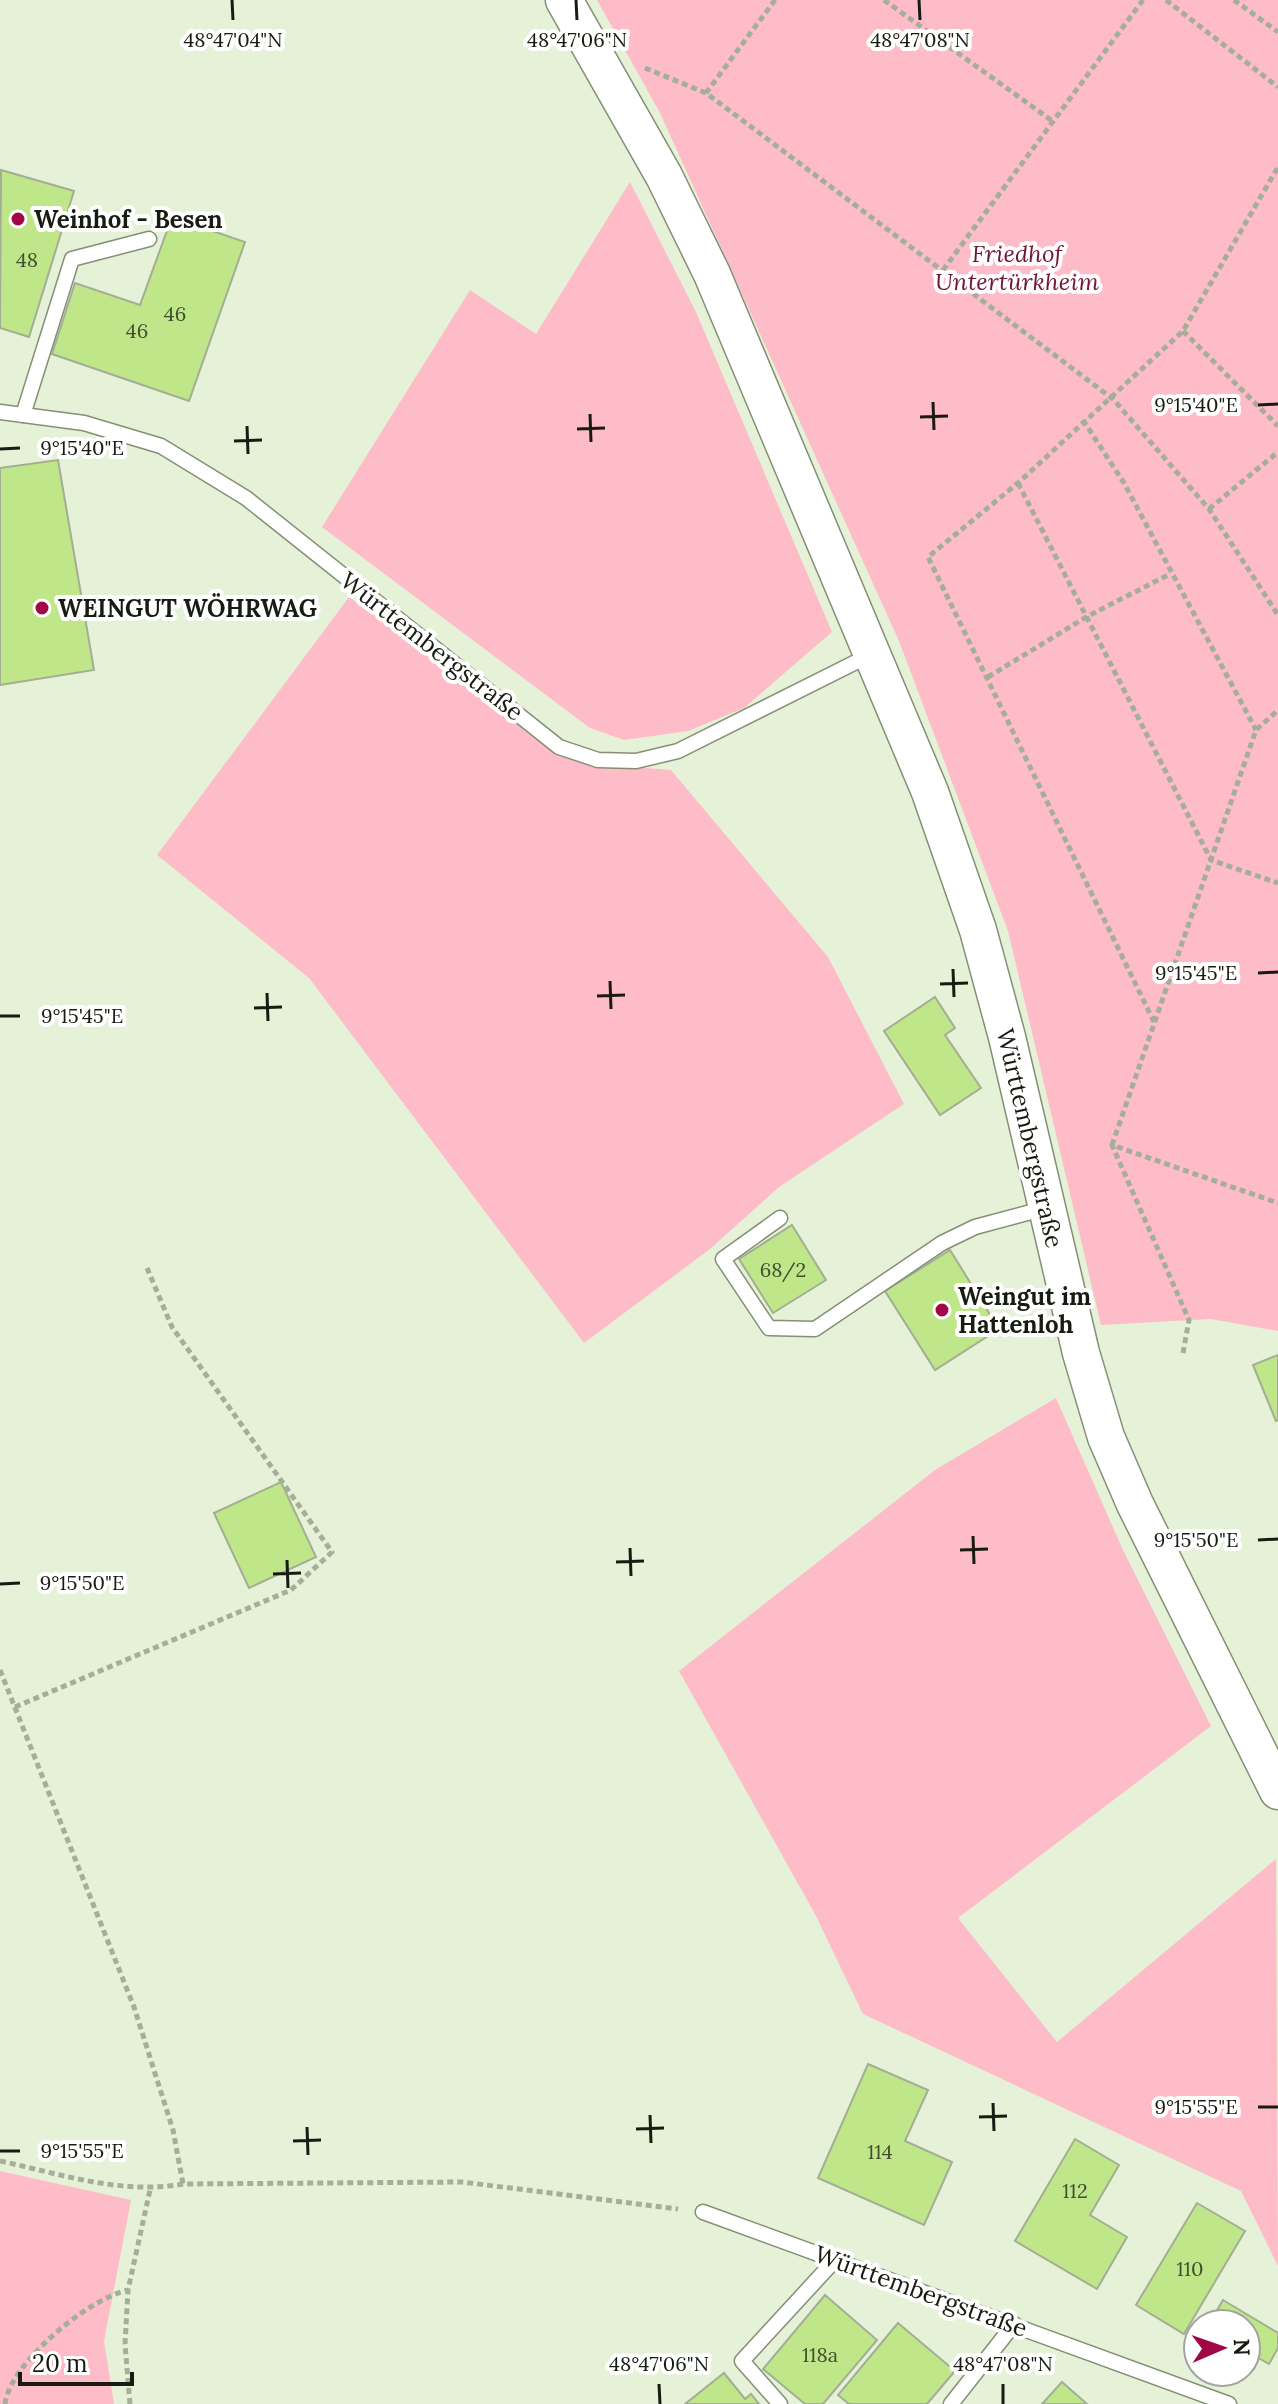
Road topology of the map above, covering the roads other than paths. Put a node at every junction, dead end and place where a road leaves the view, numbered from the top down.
1 (564, 0) edge
2 (149, 239) dead end
3 (0, 412) edge
4 (23, 415) junction
5 (873, 654) junction
6 (1047, 1208) junction
7 (780, 1218) dead end
8 (1278, 1791) edge
9 (703, 2212) road end
10 (835, 2260) junction
11 (1014, 2324) junction
12 (780, 2404) edge
13 (951, 2404) edge
14 (1229, 2404) edge

1 - 5 street, Württembergstraße
2 - 4 lane
3 - 4 lane, Württembergstraße
4 - 5 lane, Württembergstraße
5 - 6 street, Württembergstraße
6 - 7 lane
6 - 8 street, Württembergstraße
9 - 10 lane, Württembergstraße
10 - 11 lane, Württembergstraße
10 - 12 lane
11 - 13 lane
11 - 14 lane, Württembergstraße

